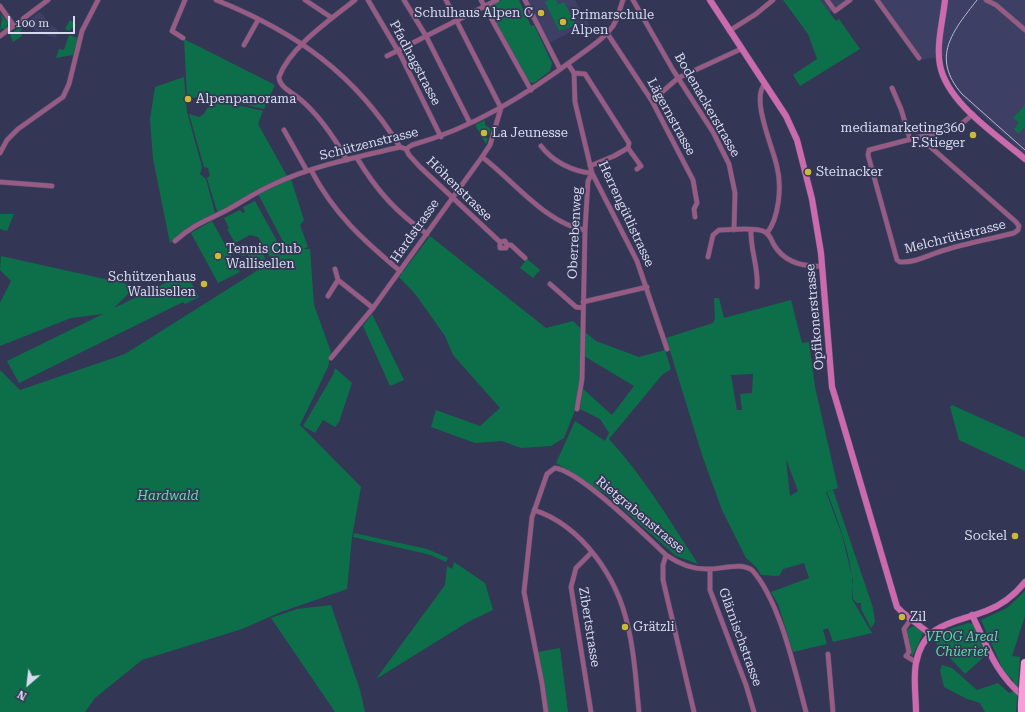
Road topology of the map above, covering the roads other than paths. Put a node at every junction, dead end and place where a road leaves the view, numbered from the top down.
1 (48, 0) edge
2 (98, 0) edge
3 (185, 0) edge
4 (216, 0) edge
5 (305, 0) edge
6 (355, 0) edge
7 (368, 0) edge
8 (404, 0) edge
9 (446, 0) edge
10 (481, 0) edge
11 (497, 0) edge
12 (525, 0) edge
13 (623, 0) edge
14 (633, 0) edge
15 (710, 0) edge
16 (773, 0) edge
17 (827, 0) edge
18 (850, 0) edge
19 (876, 0) edge
20 (944, 0) edge
21 (986, 0) edge
22 (0, 6) edge
23 (485, 6) junction
24 (332, 18) junction
25 (258, 20) junction
26 (457, 20) junction
27 (14, 26) junction
28 (1025, 30) edge
29 (729, 31) junction
30 (606, 33) junction
31 (0, 36) edge
32 (426, 36) junction
33 (183, 38) dead end
34 (303, 44) junction
35 (244, 45) dead end
36 (398, 50) junction
37 (742, 50) junction
38 (387, 56) dead end
39 (919, 58) dead end
40 (568, 64) junction
41 (560, 69) junction
42 (574, 73) junction
43 (678, 78) junction
44 (765, 84) junction
45 (892, 88) dead end
46 (531, 90) junction
47 (652, 101) junction
48 (501, 108) junction
49 (973, 114) junction
50 (470, 123) junction
51 (284, 130) dead end
52 (923, 136) junction
53 (441, 137) junction
54 (910, 140) junction
55 (541, 146) dead end
56 (400, 148) junction
57 (628, 148) junction
58 (406, 149) junction
59 (0, 153) edge
60 (482, 157) junction
61 (357, 158) junction
62 (1025, 159) edge
63 (347, 160) junction
64 (590, 166) junction
65 (637, 169) dead end
66 (309, 170) junction
67 (592, 173) junction
68 (0, 182) edge
69 (52, 186) dead end
70 (453, 196) junction
71 (695, 217) dead end
72 (585, 230) junction
73 (734, 230) junction
74 (751, 230) junction
75 (767, 233) junction
76 (427, 234) junction
77 (175, 241) dead end
78 (708, 257) dead end
79 (525, 258) dead end
80 (822, 266) junction
81 (335, 269) dead end
82 (400, 271) junction
83 (338, 280) junction
84 (550, 284) dead end
85 (646, 287) junction
86 (756, 287) dead end
87 (328, 296) dead end
88 (583, 302) junction
89 (373, 308) junction
90 (583, 308) junction
91 (667, 349) dead end
92 (331, 358) dead end
93 (577, 408) dead end
94 (534, 510) junction
95 (592, 552) junction
96 (666, 555) junction
97 (710, 569) junction
98 (1025, 582) edge
99 (972, 615) junction
100 (911, 619) junction
101 (930, 634) junction
102 (828, 654) dead end
103 (916, 662) junction
104 (1025, 663) edge
105 (1023, 705) edge
106 (546, 712) edge
107 (591, 712) edge
108 (639, 712) edge
109 (694, 712) edge
110 (754, 712) edge
111 (806, 712) edge
112 (833, 712) edge
113 (916, 712) edge

1 - 27 street
2 - 59 street
3 - 33 street
4 - 25 street
5 - 24 street
6 - 24 street
7 - 36 street, Pfadhagstrasse
8 - 32 street
9 - 26 street
10 - 23 street
11 - 23 street
12 - 41 street
13 - 30 street, Schützenstrasse
14 - 43 street, Bodenackerstrasse
15 - 29 street, Opfikonerstrasse
16 - 29 street
17 - 18 street
19 - 39 street
20 - 49 street
21 - 28 street
22 - 27 street
23 - 26 street
23 - 46 street
24 - 34 street
25 - 34 street
25 - 35 street
26 - 32 street
26 - 48 street
27 - 31 street
29 - 37 street, Opfikonerstrasse
30 - 40 street, Schützenstrasse
30 - 47 street, Lägernstrasse
32 - 36 street
32 - 50 street
34 - 56 street
34 - 63 street
36 - 38 street
36 - 53 street, Pfadhagstrasse
37 - 43 street
37 - 44 street, Opfikonerstrasse
40 - 41 street, Schützenstrasse
40 - 42 street, Herrengütlistrasse
41 - 46 street, Schützenstrasse
42 - 57 street
42 - 64 street, Herrengütlistrasse
43 - 47 street
43 - 73 street, Bodenackerstrasse
44 - 75 street
44 - 80 street, Opfikonerstrasse
45 - 54 street
46 - 48 street, Schützenstrasse
47 - 71 street, Lägernstrasse
48 - 50 street, Schützenstrasse
48 - 60 street, Hardstrasse
49 - 52 street
49 - 62 street
50 - 53 street, Schützenstrasse
51 - 66 street, Schützenstrasse
52 - 54 street
52 - 54 street, Melchrütistrasse
53 - 58 street, Schützenstrasse
55 - 67 street, Oberrebenweg
56 - 58 street, Schützenstrasse
56 - 61 street, Schützenstrasse
57 - 64 street
57 - 65 street
58 - 70 street, Höhenstrasse
60 - 70 street, Hardstrasse
60 - 72 street
61 - 63 street, Schützenstrasse
61 - 76 street
63 - 66 street, Schützenstrasse
64 - 67 street, Herrengütlistrasse
66 - 77 street, Schützenstrasse
66 - 82 street
67 - 72 street, Oberrebenweg
67 - 85 street, Herrengütlistrasse
68 - 69 street
70 - 76 street, Hardstrasse
70 - 79 street, Höhenstrasse
72 - 88 street, Oberrebenweg
73 - 74 street
73 - 78 street
74 - 75 street
74 - 86 street
75 - 80 street
76 - 82 street, Hardstrasse
80 - 100 street, Opfikonerstrasse
81 - 83 street
82 - 89 street, Hardstrasse
83 - 87 street
83 - 89 street
84 - 90 street, Oberrebenweg
85 - 88 street
85 - 91 street, Herrengütlistrasse
88 - 90 street, Oberrebenweg
89 - 92 street, Hardstrasse
90 - 93 street, Oberrebenweg
94 - 95 street
94 - 96 street, Rietgrabenstrasse
94 - 106 street
95 - 107 street, Zibertstrasse
95 - 108 street
96 - 97 street, Rietgrabenstrasse
96 - 109 street
97 - 110 street, Glärnischstrasse
97 - 111 street, Rietgrabenstrasse
98 - 99 street
99 - 101 street
99 - 105 street
100 - 101 street, Opfikonerstrasse
100 - 103 street
101 - 103 street
102 - 112 street
103 - 113 street
104 - 105 highway, bridge

